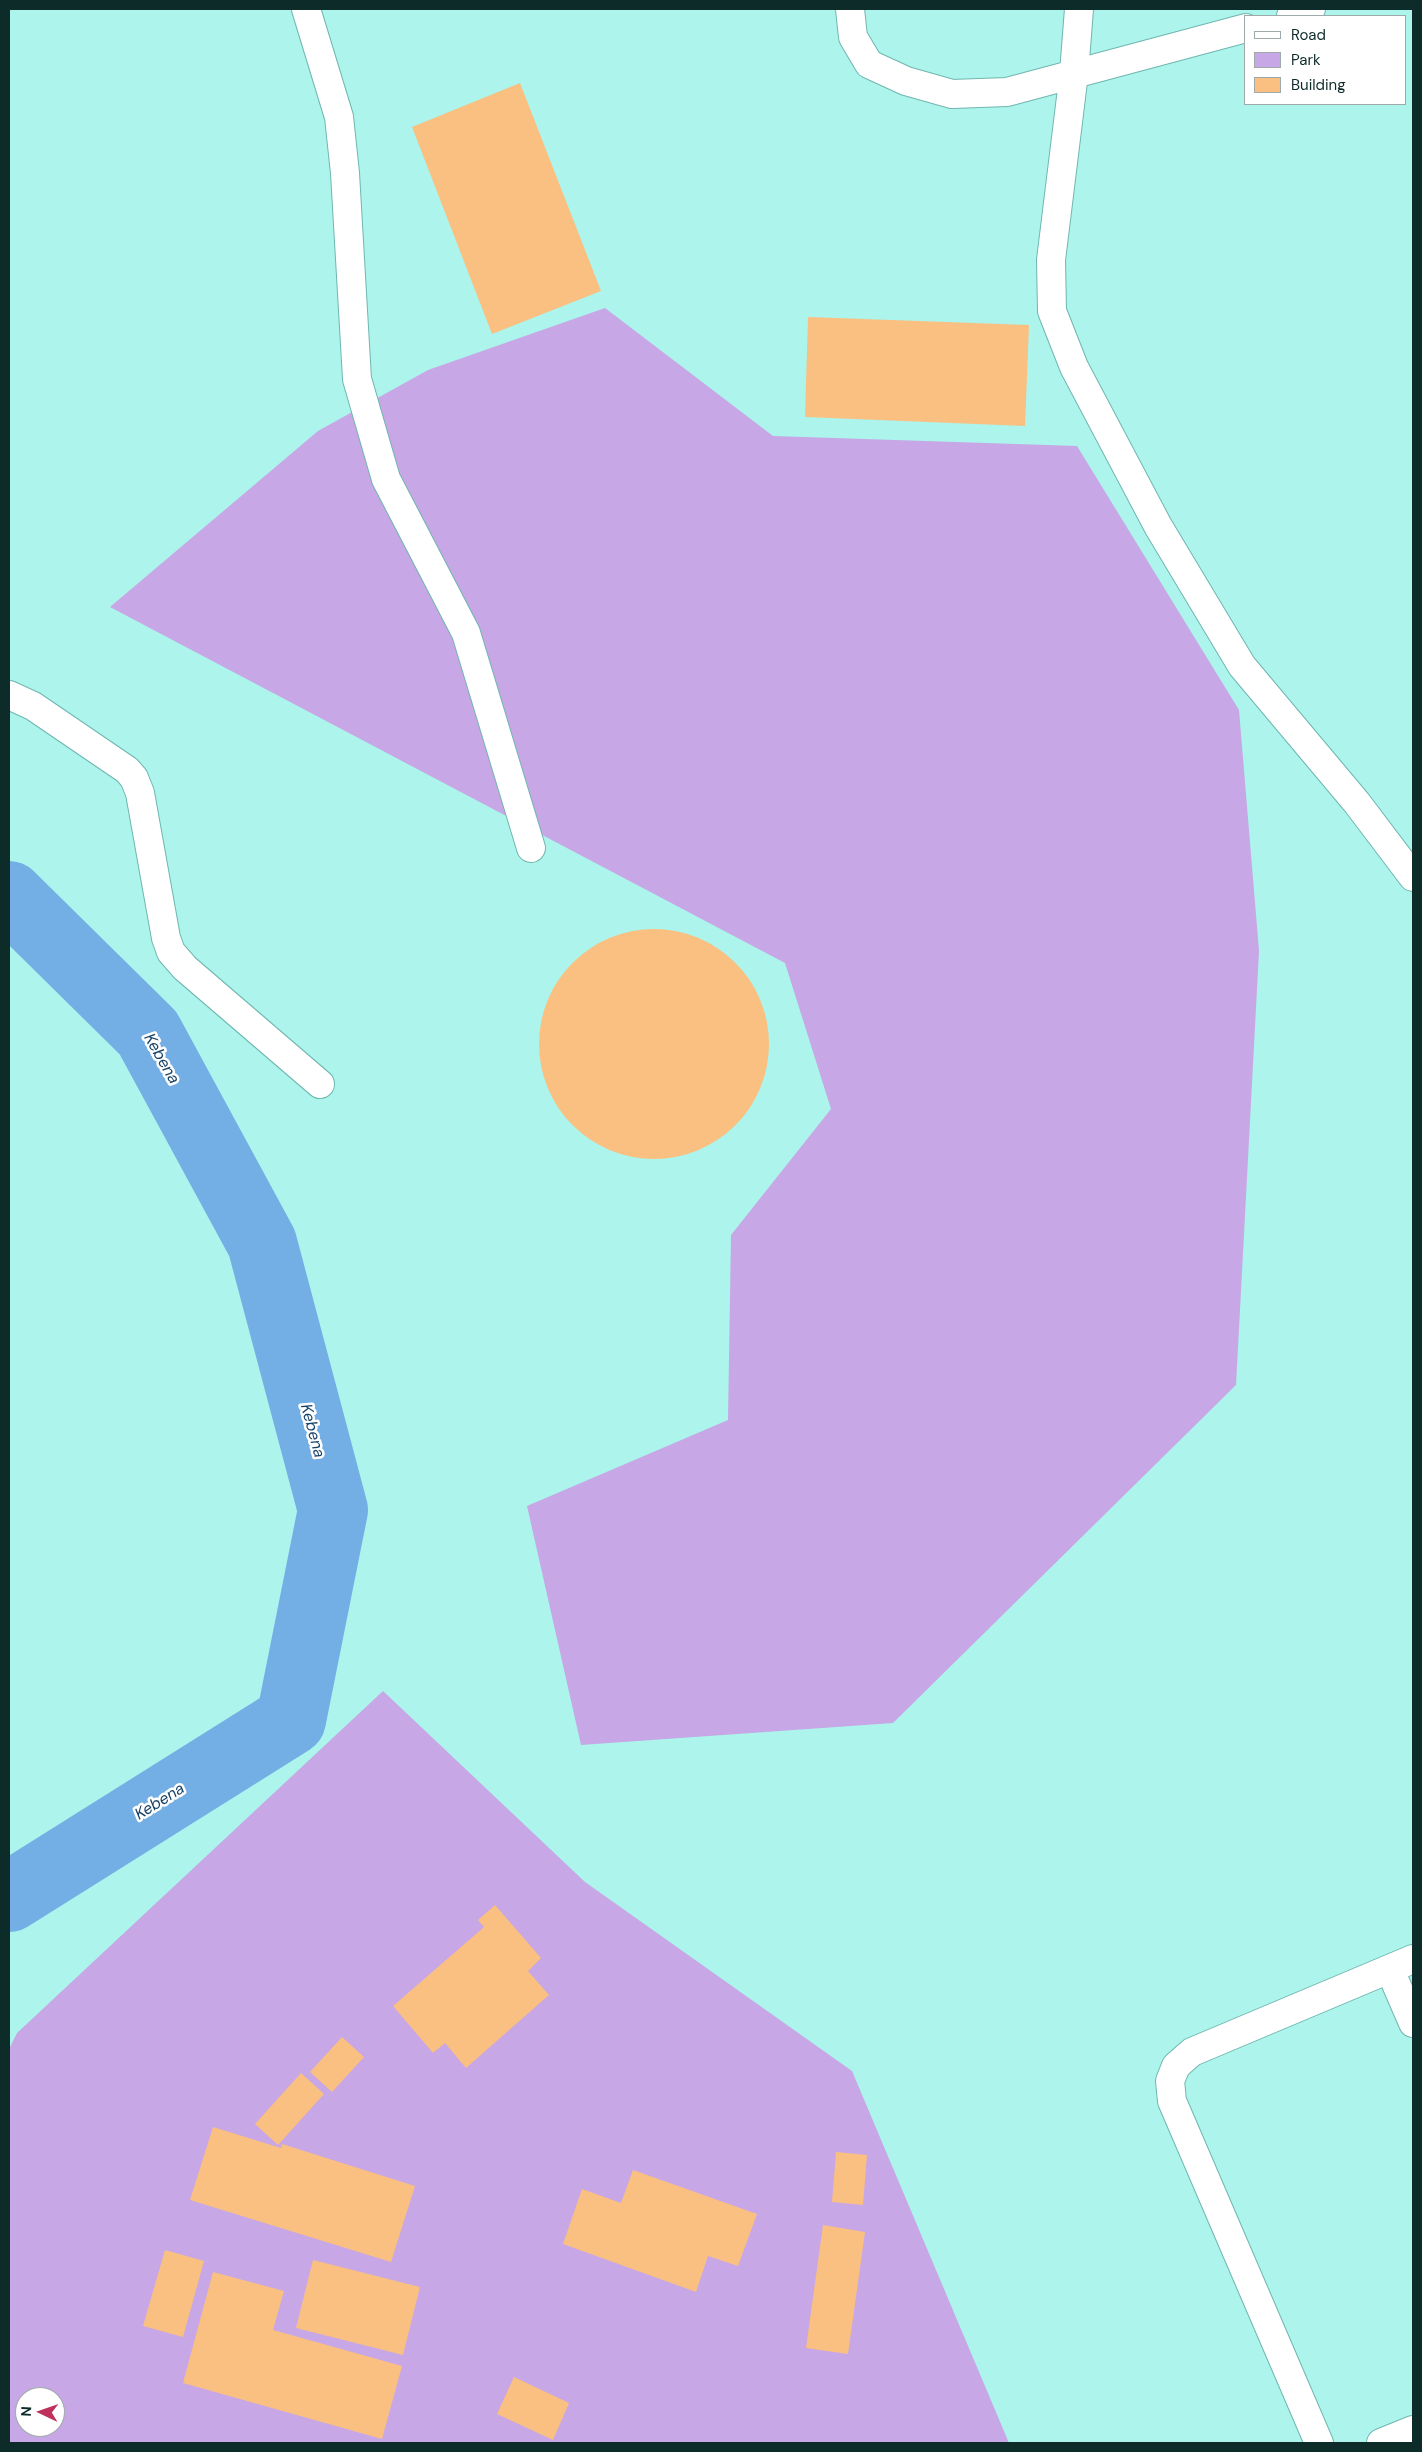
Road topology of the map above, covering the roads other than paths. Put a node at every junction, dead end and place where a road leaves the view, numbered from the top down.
1 (306, 9) edge
2 (850, 9) edge
3 (1079, 9) edge
4 (1311, 9) edge
5 (1294, 15) edge
6 (1244, 29) edge
7 (1074, 73) junction
8 (9, 695) edge
9 (531, 848) dead end
10 (1413, 878) edge
11 (320, 1084) dead end
12 (1402, 1964) edge
13 (1413, 2023) edge
14 (1413, 2430) edge
15 (1319, 2443) edge
16 (1381, 2443) edge

1 - 9 street
2 - 7 street
3 - 7 street
4 - 5 street
6 - 7 street
7 - 10 street
8 - 11 street
12 - 13 street
12 - 15 street
14 - 16 street

